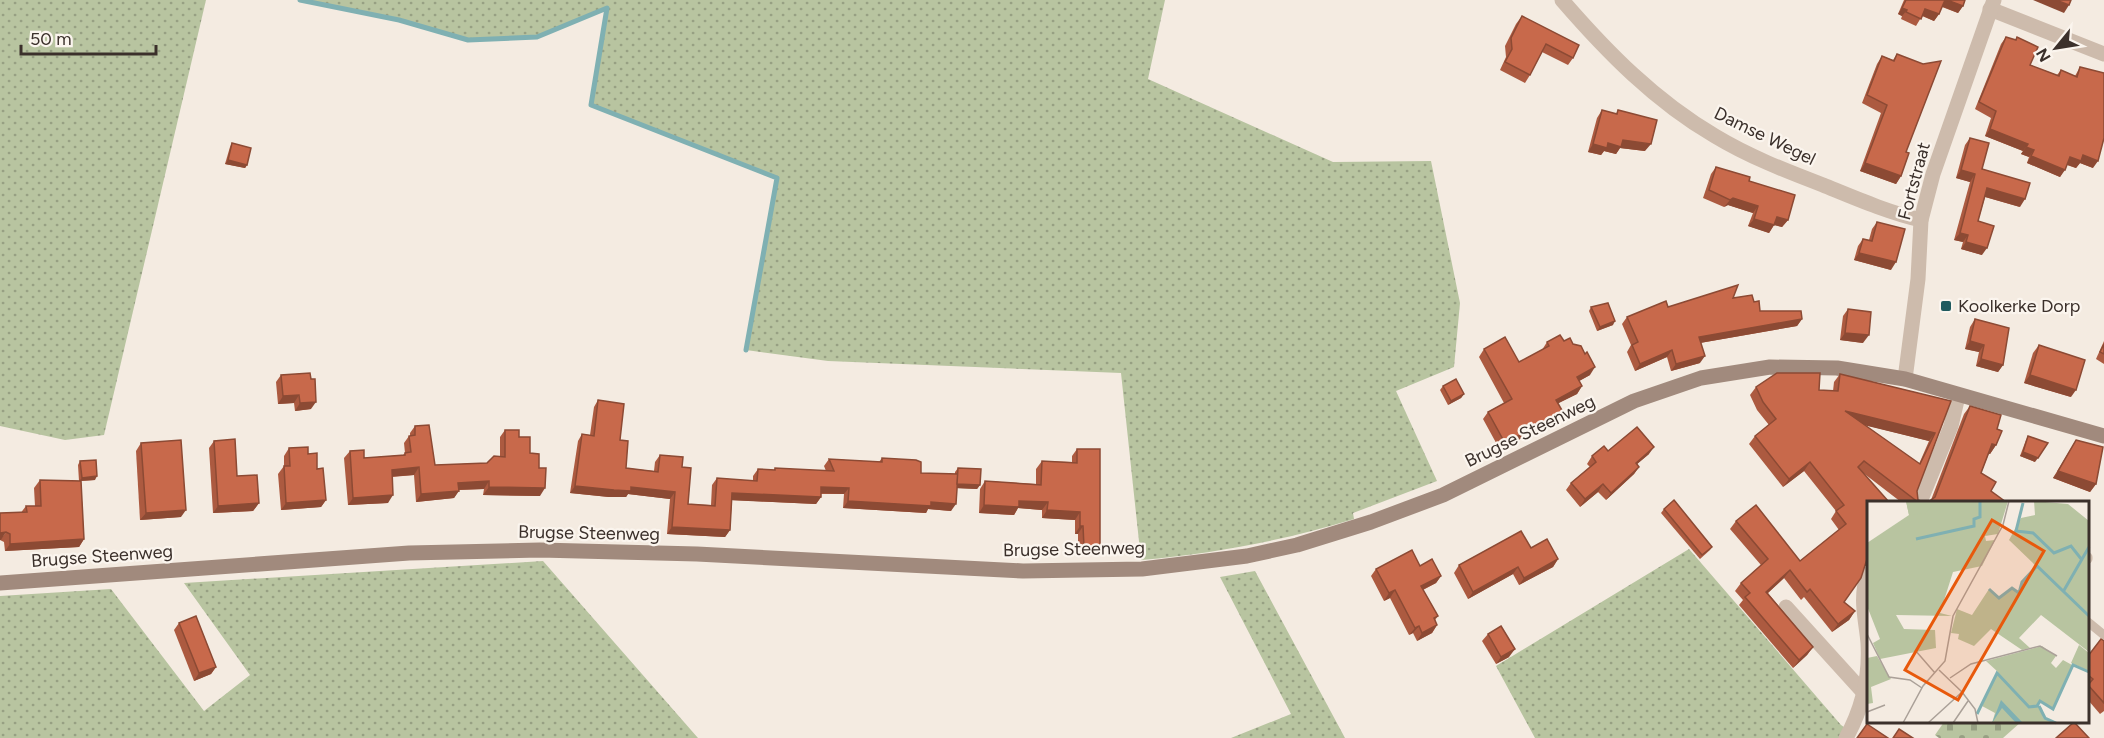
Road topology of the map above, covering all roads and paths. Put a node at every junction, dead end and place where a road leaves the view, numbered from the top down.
1 (1562, 0) edge
2 (1992, 4) edge
3 (2104, 54) edge
4 (1921, 220) junction
5 (1905, 379) junction
6 (1958, 396) junction
7 (2104, 436) edge
8 (1920, 501) edge
9 (0, 583) edge
10 (1867, 583) edge
11 (1786, 607) dead end
12 (2089, 623) edge
13 (2104, 635) edge
14 (1867, 650) edge
15 (1867, 670) edge
16 (1864, 693) junction
17 (1846, 738) edge

1 - 4 street, Damse Wegel
2 - 3 street
2 - 4 street, Fortstraat
4 - 5 street, Fortstraat
5 - 6 main road, Brugse Steenweg
5 - 9 main road, Brugse Steenweg
6 - 7 main road, Brugse Steenweg
6 - 8 street
10 - 14 street
11 - 16 street
12 - 13 lane
15 - 16 street
16 - 17 street

